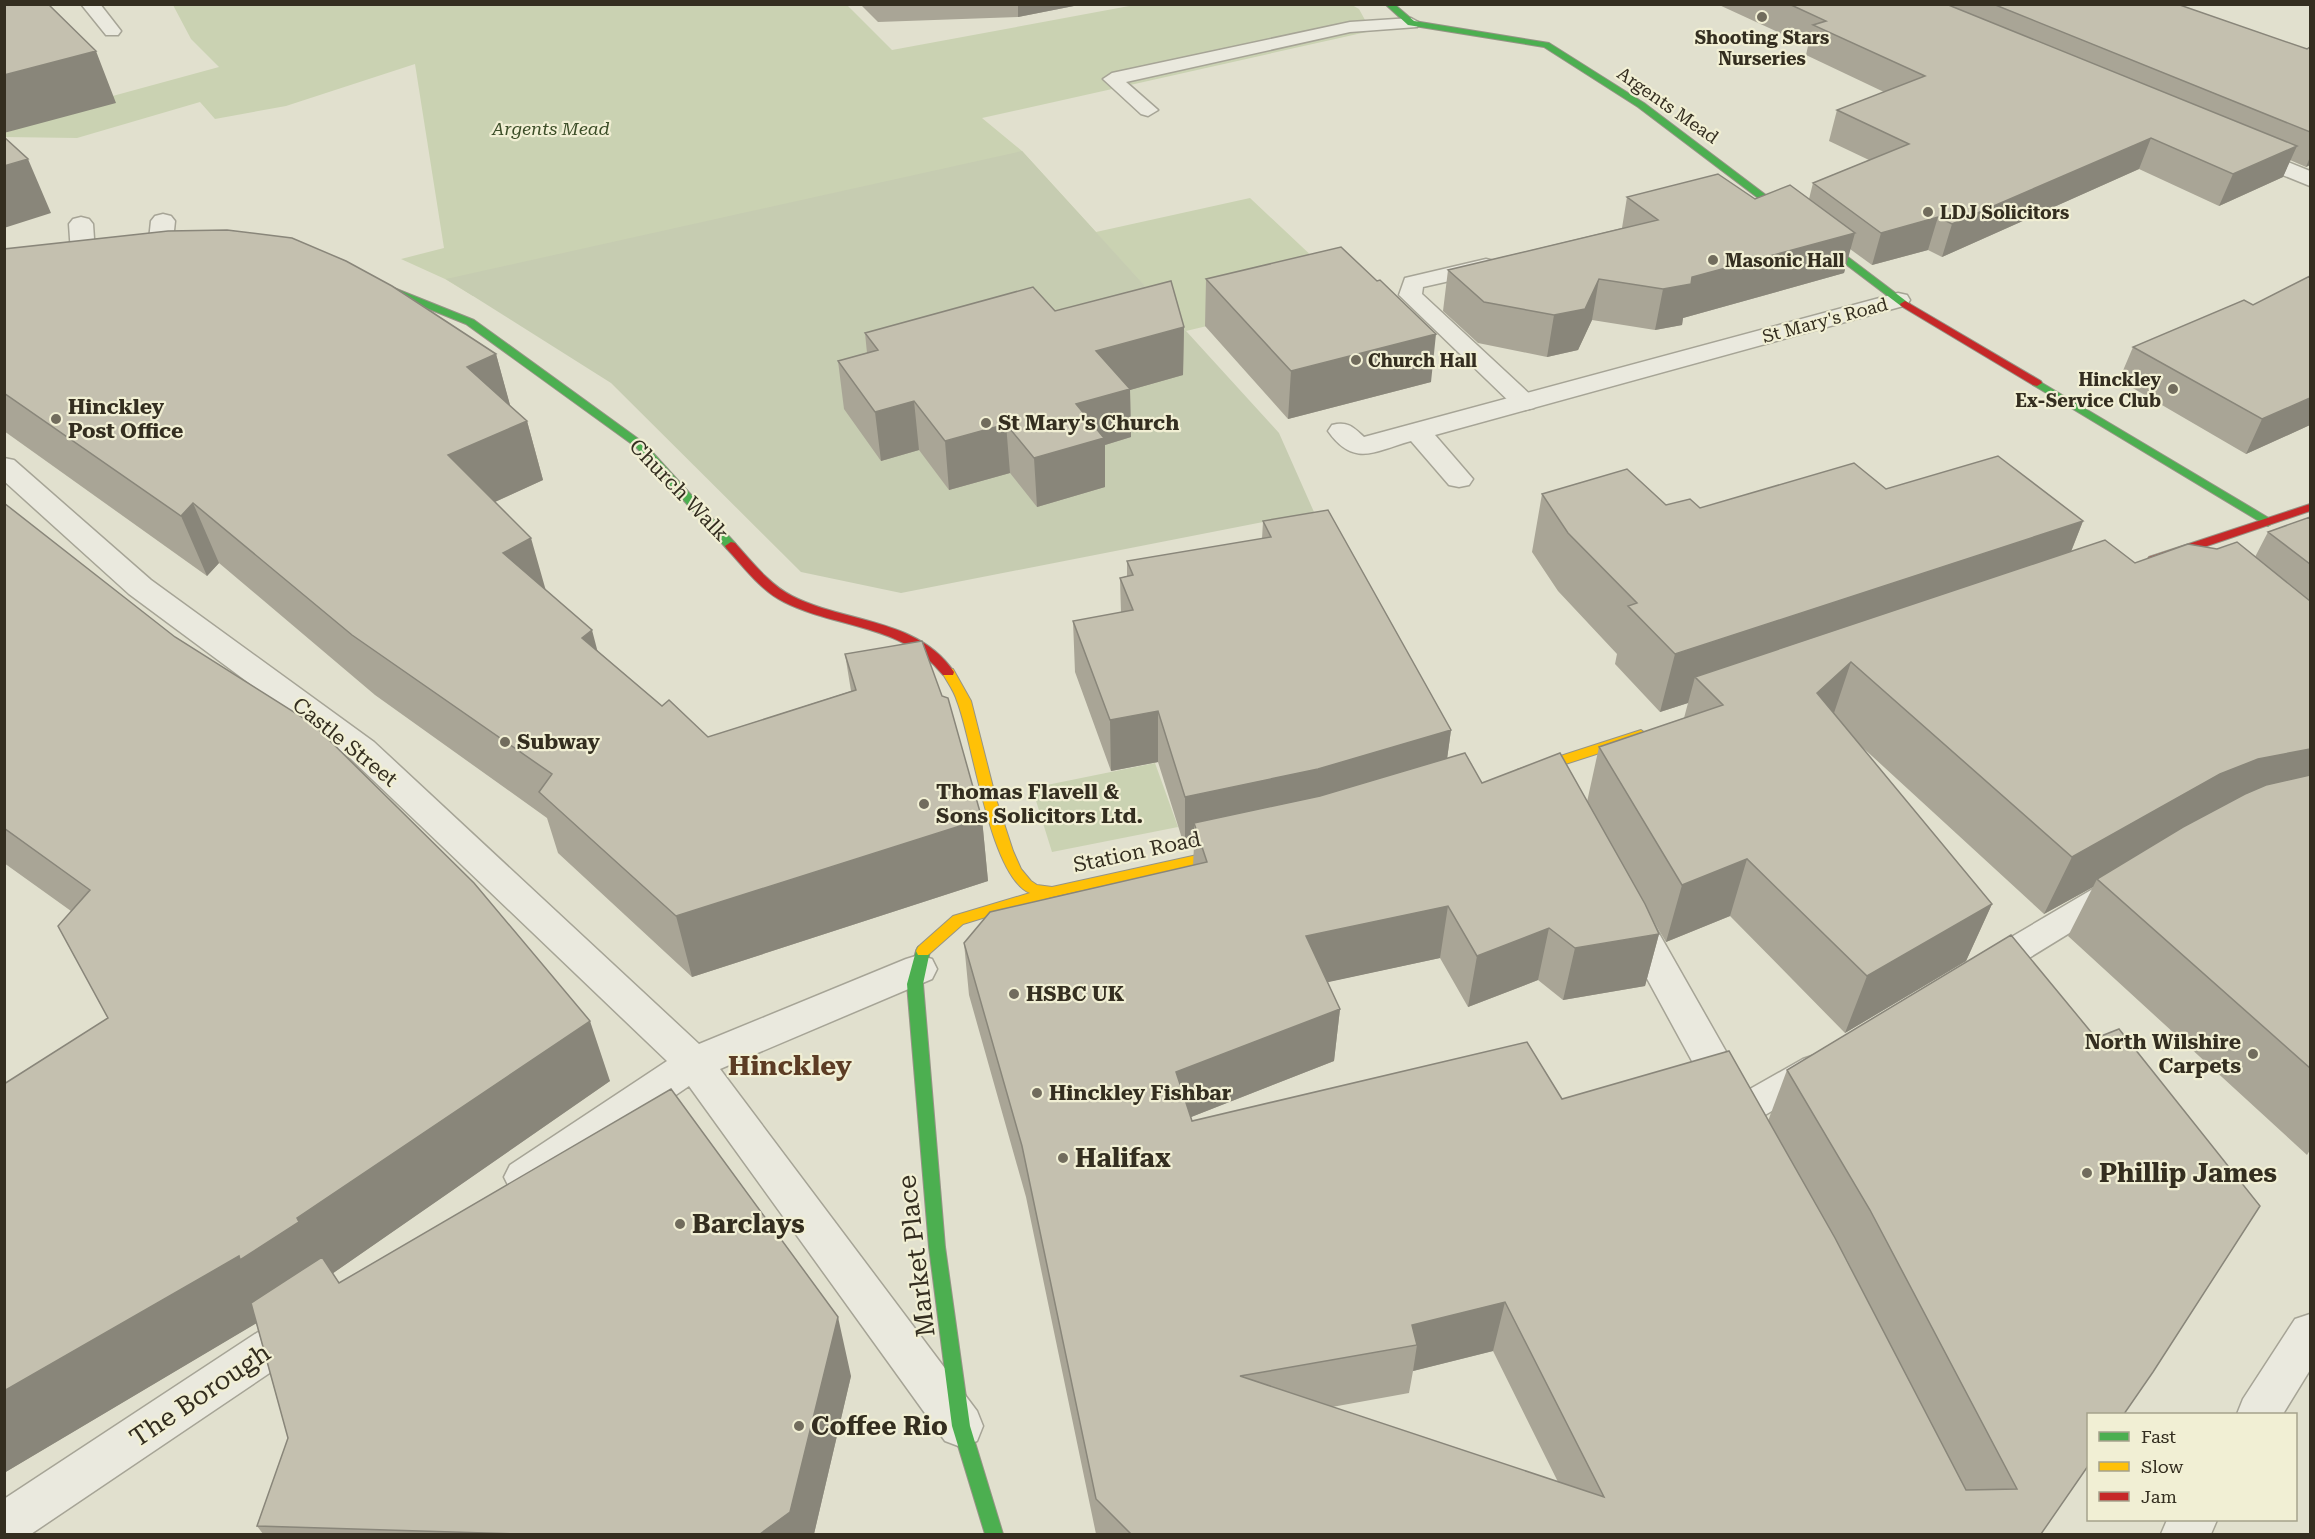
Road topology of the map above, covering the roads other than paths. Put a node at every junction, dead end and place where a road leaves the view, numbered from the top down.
1 (90, 4) edge
2 (1389, 4) edge
3 (1411, 23) junction
4 (112, 31) dead end
5 (1148, 110) dead end
6 (2224, 143) edge
7 (2310, 179) edge
8 (163, 221) dead end
9 (81, 224) dead end
10 (158, 260) edge
11 (1511, 260) edge
12 (84, 268) edge
13 (353, 277) edge
14 (1898, 300) junction
15 (1525, 402) junction
16 (1342, 431) dead end
17 (1418, 432) junction
18 (4, 466) edge
19 (1459, 479) dead end
20 (2310, 507) edge
21 (2268, 522) junction
22 (2175, 552) junction
23 (2141, 564) edge
24 (2202, 574) edge
25 (1658, 729) edge
26 (1541, 779) edge
27 (1249, 849) edge
28 (2141, 874) edge
29 (1615, 888) edge
30 (1052, 892) junction
31 (918, 969) junction
32 (1961, 984) edge
33 (1840, 1055) edge
34 (694, 1064) junction
35 (1748, 1127) joint
36 (497, 1196) edge
37 (330, 1308) edge
38 (2310, 1333) edge
39 (2260, 1413) edge
40 (961, 1426) junction
41 (2193, 1521) edge
42 (4, 1526) edge
43 (993, 1534) edge
44 (2184, 1534) edge

1 - 4 lane
2 - 3 street
3 - 5 lane
3 - 14 street, Argents Mead
6 - 7 street
8 - 10 street
9 - 12 street
11 - 15 lane
13 - 30 street, Church Walk
14 - 15 street, St Mary's Road
14 - 21 street, St Mary's Road
15 - 17 street, St Mary's Road
16 - 17 street, St Mary's Road
17 - 19 street
18 - 34 street, Castle Street
20 - 21 street
21 - 22 street
22 - 23 street
22 - 24 street
25 - 26 street
27 - 30 street, Station Road
28 - 32 lane
29 - 35 street
30 - 31 street, Station Road
31 - 34 street
31 - 40 street, Market Place
33 - 35 lane
34 - 36 street
34 - 40 street, Castle Street
37 - 42 street, The Borough
38 - 39 street
40 - 43 street, Market Place
41 - 44 street

